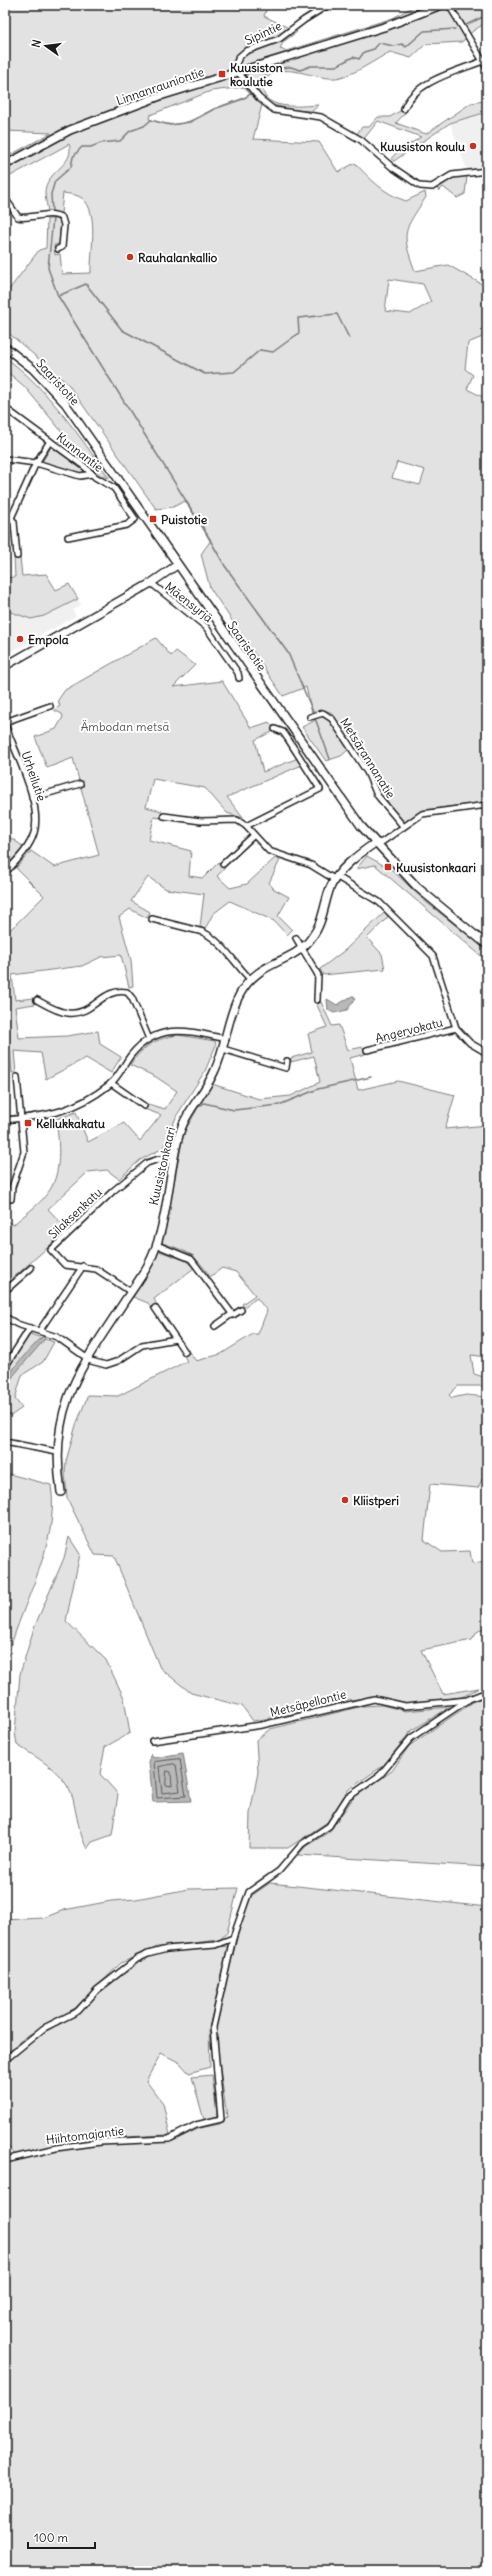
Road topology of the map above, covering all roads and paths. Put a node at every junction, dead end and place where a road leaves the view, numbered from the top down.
1 (328, 5) edge
2 (441, 5) edge
3 (449, 5) edge
4 (483, 61) junction
5 (487, 68) edge
6 (238, 72) junction
7 (404, 109) dead end
8 (5, 165) edge
9 (487, 171) edge
10 (5, 198) edge
11 (58, 249) dead end
12 (5, 347) edge
13 (5, 408) edge
14 (50, 441) junction
15 (5, 459) edge
16 (36, 463) junction
17 (92, 474) junction
18 (5, 518) edge
19 (11, 518) junction
20 (68, 537) dead end
21 (16, 556) dead end
22 (177, 565) junction
23 (151, 583) junction
24 (5, 666) edge
25 (239, 678) dead end
26 (50, 706) dead end
27 (310, 717) dead end
28 (5, 723) edge
29 (275, 729) dead end
30 (80, 784) dead end
31 (32, 798) junction
32 (487, 805) edge
33 (164, 816) dead end
34 (246, 826) junction
35 (403, 826) junction
36 (254, 835) junction
37 (375, 843) junction
38 (223, 864) dead end
39 (5, 873) edge
40 (335, 878) junction
41 (152, 920) dead end
42 (296, 938) dead end
43 (487, 945) edge
44 (302, 948) junction
45 (250, 980) junction
46 (37, 1000) dead end
47 (317, 1000) dead end
48 (456, 1028) junction
49 (148, 1039) junction
50 (226, 1039) junction
51 (223, 1049) junction
52 (367, 1050) dead end
53 (487, 1053) edge
54 (287, 1061) dead end
55 (17, 1077) dead end
56 (111, 1083) junction
57 (144, 1106) dead end
58 (21, 1118) junction
59 (5, 1120) edge
60 (173, 1161) junction
61 (11, 1200) dead end
62 (157, 1245) junction
63 (83, 1266) junction
64 (31, 1268) dead end
65 (5, 1291) edge
66 (131, 1292) junction
67 (155, 1308) dead end
68 (241, 1310) dead end
69 (232, 1314) junction
70 (5, 1317) edge
71 (215, 1326) dead end
72 (30, 1328) junction
73 (40, 1330) junction
74 (176, 1339) junction
75 (185, 1352) dead end
76 (87, 1358) junction
77 (5, 1367) edge
78 (5, 1442) edge
79 (57, 1452) junction
80 (61, 1492) dead end
81 (487, 1692) edge
82 (469, 1699) junction
83 (152, 1741) dead end
84 (233, 1938) junction
85 (5, 2060) edge
86 (5, 2160) edge

1 - 6 street, Sipintie
2 - 6 street, Linnanrauniontie
3 - 4 street
4 - 5 street
4 - 7 street
6 - 8 street, Linnanrauniontie
6 - 9 street
10 - 11 street
12 - 22 street, Saaristotie
13 - 14 street, Kunnantie
14 - 16 street
14 - 17 street, Kunnantie
15 - 16 street
16 - 17 street
16 - 19 street
17 - 20 street, Kunnantie
18 - 19 street
19 - 21 street
22 - 23 street
22 - 37 street, Saaristotie
23 - 24 street
23 - 25 street, Mäensyrjä
26 - 28 street
27 - 35 street, Metsärannanatie
28 - 31 street, Urheilutie
29 - 34 street
30 - 31 street
31 - 39 street, Urheilutie
32 - 35 street
33 - 34 street
34 - 36 street
35 - 37 street
36 - 38 street
36 - 40 street
37 - 40 street
37 - 43 street, Saaristotie
40 - 44 street, Kuusistonkaari
40 - 48 street
41 - 45 street
42 - 44 street
44 - 45 street, Kuusistonkaari
44 - 47 street
45 - 50 street, Kuusistonkaari
46 - 49 street
48 - 52 street, Angervokatu
48 - 53 street
49 - 50 street
49 - 56 street
50 - 51 street, Kuusistonkaari
51 - 54 street
51 - 60 street, Kuusistonkaari
55 - 58 street
56 - 57 street
56 - 58 street
58 - 59 street
58 - 61 street
60 - 62 street, Kuusistonkaari
60 - 63 street, Silaksenkatu
62 - 66 street, Kuusistonkaari
62 - 69 street
63 - 66 street, Silaksenkatu
63 - 73 street
64 - 65 street
66 - 76 street, Kuusistonkaari
67 - 74 street
68 - 69 street
69 - 71 street
70 - 72 street
72 - 73 street
72 - 77 street
73 - 76 street
74 - 75 street
74 - 76 street
76 - 79 street, Kuusistonkaari
78 - 79 street
79 - 80 street, Kuusistonkaari
81 - 82 street
82 - 83 street, Metsäpellontie
82 - 84 street
84 - 85 street
84 - 86 street, Hiihtomajantie

